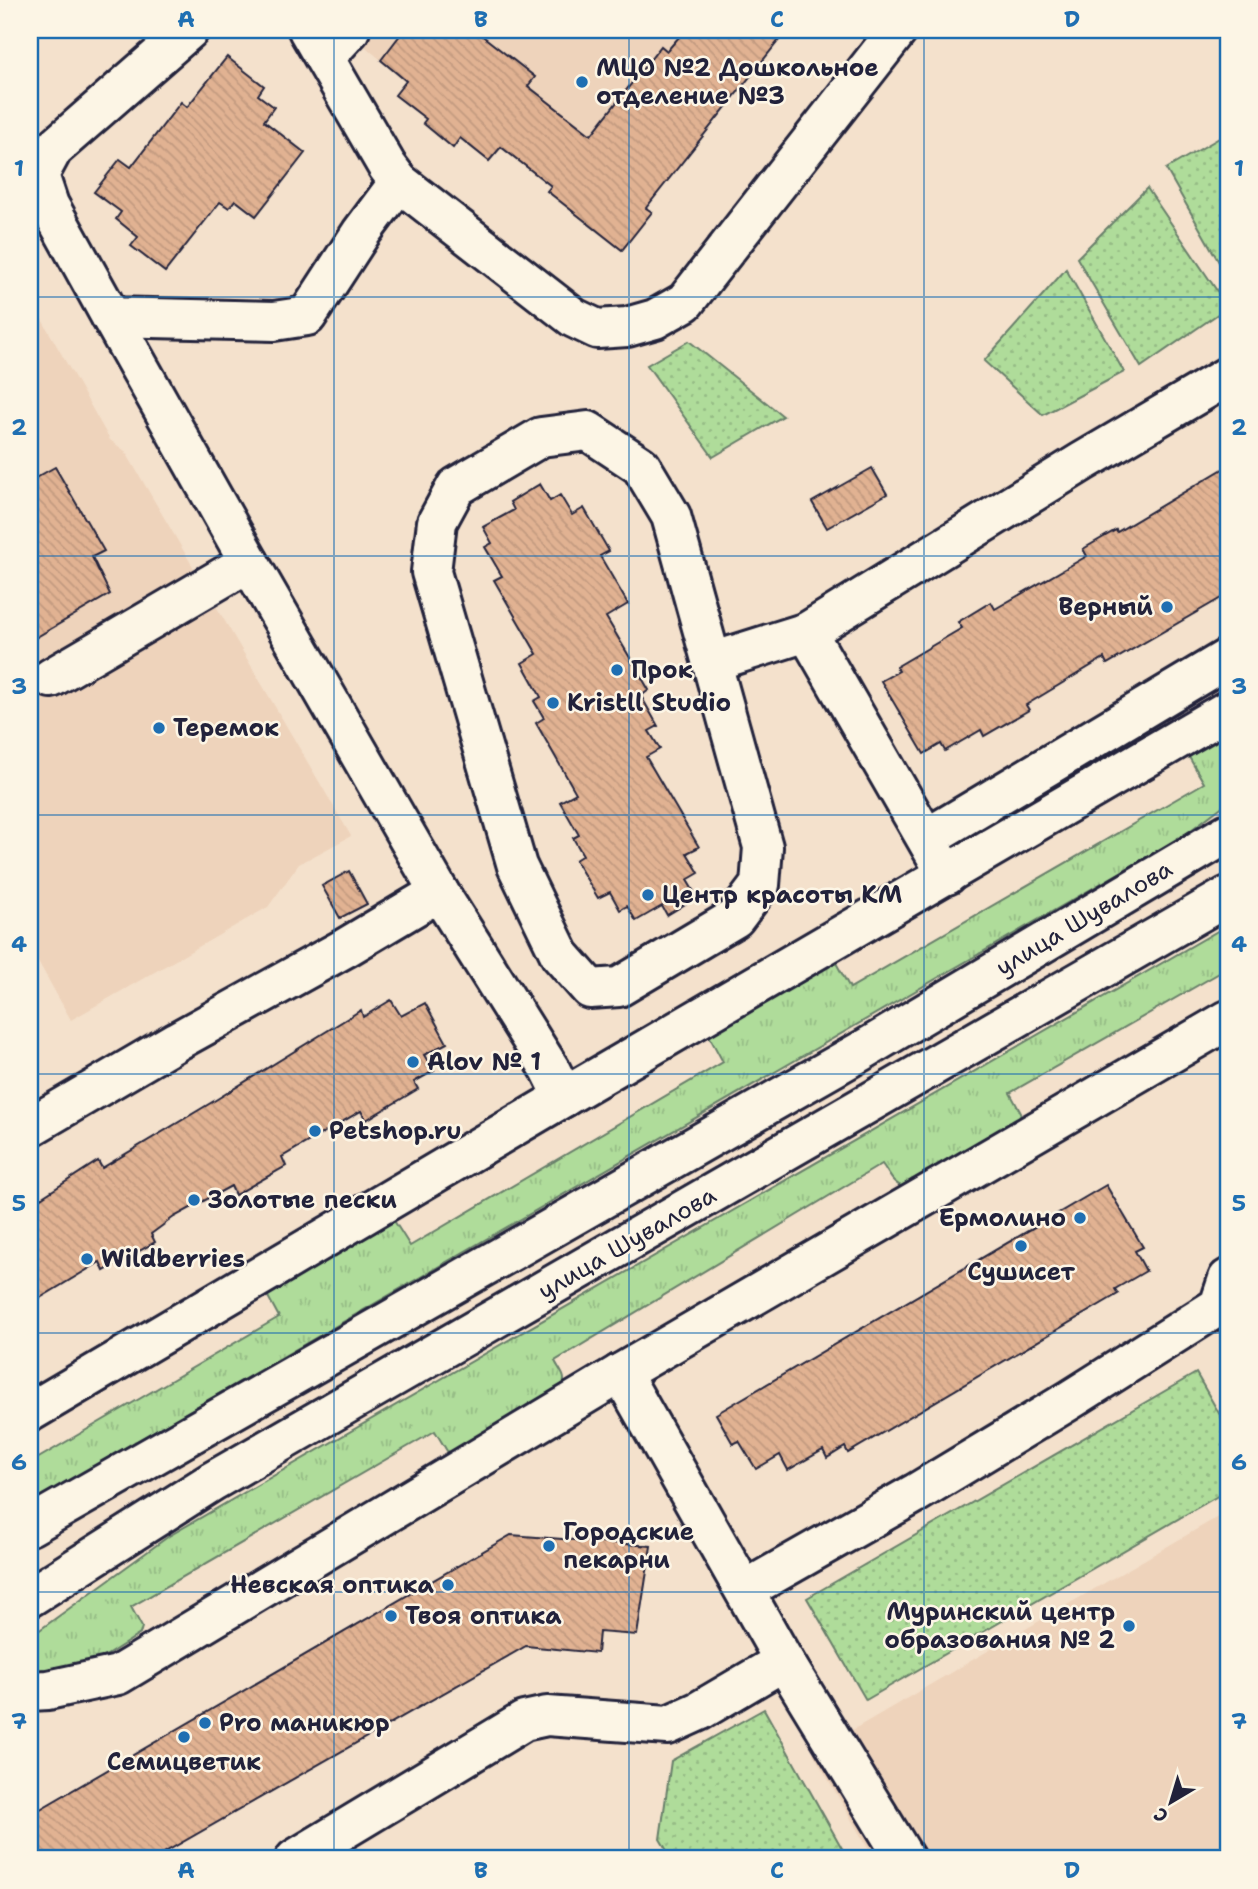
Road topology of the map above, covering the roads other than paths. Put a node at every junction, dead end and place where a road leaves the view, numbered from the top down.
1 (188, 30) edge
2 (898, 30) edge
3 (328, 39) edge
4 (399, 182) junction
5 (111, 317) junction
6 (1228, 376) edge
7 (249, 562) junction
8 (807, 632) junction
9 (1228, 659) edge
10 (712, 662) junction
11 (51, 678) dead end
12 (1228, 710) edge
13 (1228, 833) edge
14 (927, 838) junction
15 (947, 875) junction
16 (439, 892) junction
17 (1228, 896) edge
18 (1228, 1020) edge
19 (564, 1097) junction
20 (30, 1127) edge
21 (1228, 1279) edge
22 (621, 1373) junction
23 (30, 1412) edge
24 (30, 1526) edge
25 (745, 1590) junction
26 (30, 1597) edge
27 (784, 1661) junction
28 (30, 1691) edge
29 (320, 1853) edge
30 (905, 1859) edge

1 - 5 street
2 - 4 street
3 - 4 street
4 - 5 street
5 - 7 street
6 - 8 street
7 - 11 street
7 - 16 street
8 - 10 street
8 - 14 street
9 - 14 street
10 - 10 street
12 - 15 street
13 - 24 street, улица Шувалова
14 - 15 street
15 - 19 street
16 - 19 street
16 - 20 street
17 - 26 street, улица Шувалова
18 - 22 street
19 - 23 street
21 - 25 street
22 - 25 street
22 - 28 street
25 - 27 street
27 - 29 street
27 - 30 street

